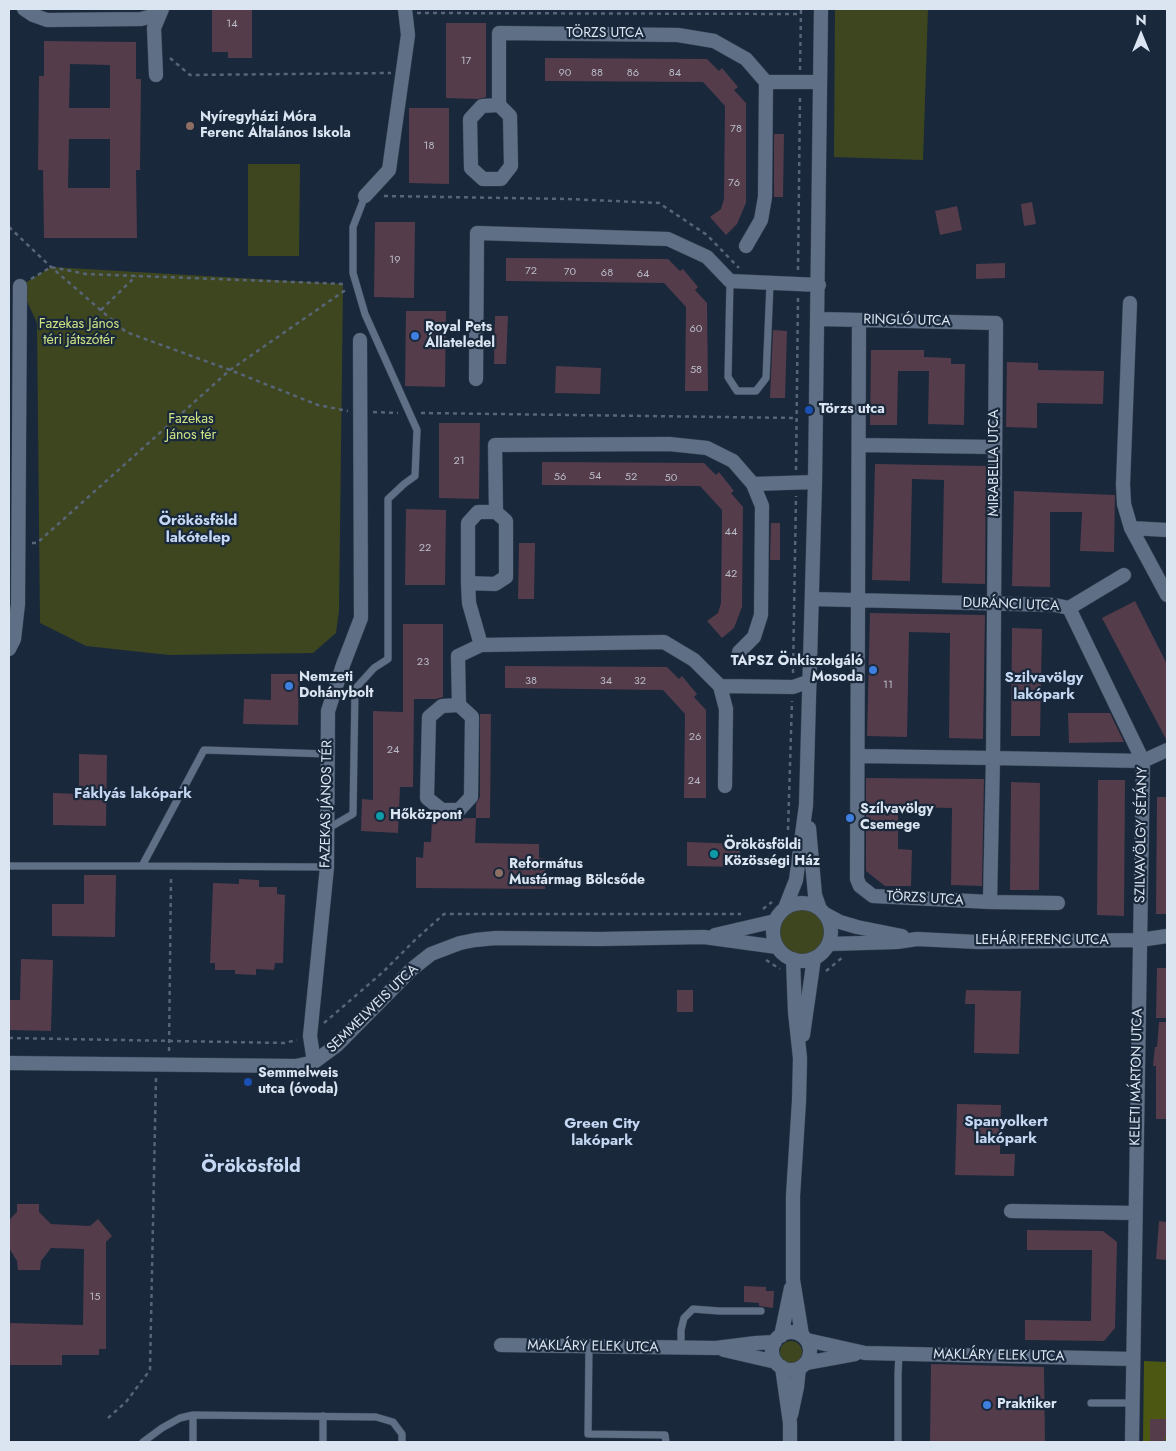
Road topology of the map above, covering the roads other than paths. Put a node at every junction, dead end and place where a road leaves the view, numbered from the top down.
1 (24, 9) edge
2 (821, 9) edge
3 (161, 11) edge
4 (405, 11) edge
5 (156, 75) dead end
6 (766, 82) junction
7 (820, 82) junction
8 (499, 105) junction
9 (365, 196) joint
10 (746, 246) dead end
11 (730, 281) junction
12 (770, 284) junction
13 (20, 286) dead end
14 (819, 286) junction
15 (1130, 303) dead end
16 (818, 319) junction
17 (860, 320) junction
18 (996, 323) joint
19 (360, 340) dead end
20 (476, 379) dead end
21 (859, 445) junction
22 (995, 448) junction
23 (815, 482) junction
24 (753, 484) junction
25 (496, 512) junction
26 (1131, 528) junction
27 (1167, 530) edge
28 (1124, 575) dead end
29 (468, 583) junction
30 (1167, 595) edge
31 (812, 599) junction
32 (859, 600) junction
33 (994, 603) junction
34 (1069, 608) junction
35 (481, 645) junction
36 (9, 649) edge
37 (739, 652) dead end
38 (810, 681) junction
39 (720, 686) junction
40 (459, 705) junction
41 (1167, 750) edge
42 (328, 754) junction
43 (858, 756) junction
44 (993, 758) junction
45 (1143, 760) junction
46 (725, 786) dead end
47 (806, 805) junction
48 (327, 829) junction
49 (9, 866) edge
50 (142, 866) junction
51 (327, 867) junction
52 (990, 902) junction
53 (1058, 903) dead end
54 (786, 908) junction
55 (823, 912) junction
56 (775, 921) junction
57 (1167, 936) edge
58 (704, 937) junction
59 (917, 939) junction
60 (1140, 940) junction
61 (828, 944) junction
62 (778, 947) junction
63 (814, 958) junction
64 (793, 959) junction
65 (800, 1058) junction
66 (314, 1062) junction
67 (9, 1063) edge
68 (1011, 1211) dead end
69 (1135, 1214) junction
70 (793, 1280) junction
71 (761, 1311) dead end
72 (804, 1338) junction
73 (778, 1339) junction
74 (501, 1345) dead end
75 (589, 1347) junction
76 (681, 1348) junction
77 (716, 1348) junction
78 (866, 1352) junction
79 (899, 1354) junction
80 (1133, 1359) junction
81 (779, 1365) junction
82 (802, 1366) junction
83 (1091, 1403) dead end
84 (1132, 1403) junction
85 (193, 1415) junction
86 (323, 1416) junction
87 (790, 1423) junction
88 (143, 1442) edge
89 (193, 1442) edge
90 (323, 1442) edge
91 (402, 1442) edge
92 (666, 1442) edge
93 (790, 1442) edge
94 (898, 1442) edge
95 (1132, 1442) edge

1 - 3 street
2 - 7 street
3 - 5 street
4 - 9 street
6 - 7 street
6 - 8 street, TÖRZS UTCA
6 - 10 street
7 - 14 street
8 - 8 street, TÖRZS UTCA
9 - 48 lane
11 - 12 street
11 - 12 lane
11 - 20 street
12 - 14 street
13 - 36 street
14 - 16 street
15 - 26 street
16 - 17 street, RINGLÓ UTCA
16 - 23 street
17 - 18 street, RINGLÓ UTCA
17 - 21 street, TÖRZS UTCA
18 - 22 street, MIRABELLA UTCA
19 - 42 street, FAZEKAS JÁNOS TÉR
21 - 22 street
21 - 32 street, TÖRZS UTCA
22 - 33 street, MIRABELLA UTCA
23 - 24 street
23 - 31 street
24 - 25 street
24 - 37 street
25 - 29 street
25 - 29 street
26 - 27 street
26 - 30 street
28 - 34 street
29 - 35 street
31 - 32 street, DURÁNCI UTCA
31 - 38 street
32 - 33 street, DURÁNCI UTCA
32 - 43 street, TÖRZS UTCA
33 - 34 street, DURÁNCI UTCA
33 - 44 street, MIRABELLA UTCA
34 - 45 street, DURÁNCI UTCA
35 - 39 street
35 - 40 street
38 - 39 street
38 - 47 street
39 - 46 street
40 - 40 street
41 - 45 street
42 - 48 street, FAZEKAS JÁNOS TÉR
42 - 50 lane
43 - 44 street, SZILVAVÖLGY SÉTÁNY
43 - 52 street, TÖRZS UTCA
44 - 45 street, SZILVAVÖLGY SÉTÁNY
44 - 52 street
45 - 60 street, SZILVAVÖLGY SÉTÁNY
47 - 54 street
47 - 55 street
48 - 51 street, FAZEKAS JÁNOS TÉR
49 - 50 lane
50 - 51 lane
51 - 66 street, FAZEKAS JÁNOS TÉR
52 - 53 street
54 - 55 street
54 - 56 street
55 - 59 street, LEHÁR FERENC UTCA
55 - 61 street
56 - 58 street, SEMMELWEIS UTCA
56 - 62 street
57 - 60 street, LEHÁR FERENC UTCA
58 - 62 street, SEMMELWEIS UTCA
58 - 66 street, SEMMELWEIS UTCA
59 - 60 street, LEHÁR FERENC UTCA
59 - 61 street, LEHÁR FERENC UTCA
60 - 69 street, KELETI MÁRTON UTCA
61 - 63 street
62 - 64 street
63 - 64 street
63 - 65 street
64 - 65 street
65 - 70 street
66 - 67 street, SEMMELWEIS UTCA
68 - 69 street
69 - 80 street, KELETI MÁRTON UTCA
70 - 72 street
70 - 73 street
71 - 76 lane
72 - 73 street
72 - 78 street, MAKLÁRY ELEK UTCA
72 - 82 street
73 - 77 street, MAKLÁRY ELEK UTCA
73 - 81 street
74 - 75 street, MAKLÁRY ELEK UTCA
75 - 76 street, MAKLÁRY ELEK UTCA
75 - 92 lane
76 - 77 street, MAKLÁRY ELEK UTCA
77 - 81 street, MAKLÁRY ELEK UTCA
78 - 79 street, MAKLÁRY ELEK UTCA
78 - 82 street, MAKLÁRY ELEK UTCA
79 - 80 street, MAKLÁRY ELEK UTCA
79 - 94 lane
80 - 84 street, KELETI MÁRTON UTCA
81 - 82 street
81 - 87 street
82 - 87 street
83 - 84 lane
84 - 95 street, KELETI MÁRTON UTCA
85 - 86 lane
85 - 88 lane
85 - 89 lane
86 - 90 lane
86 - 91 lane
87 - 93 street

